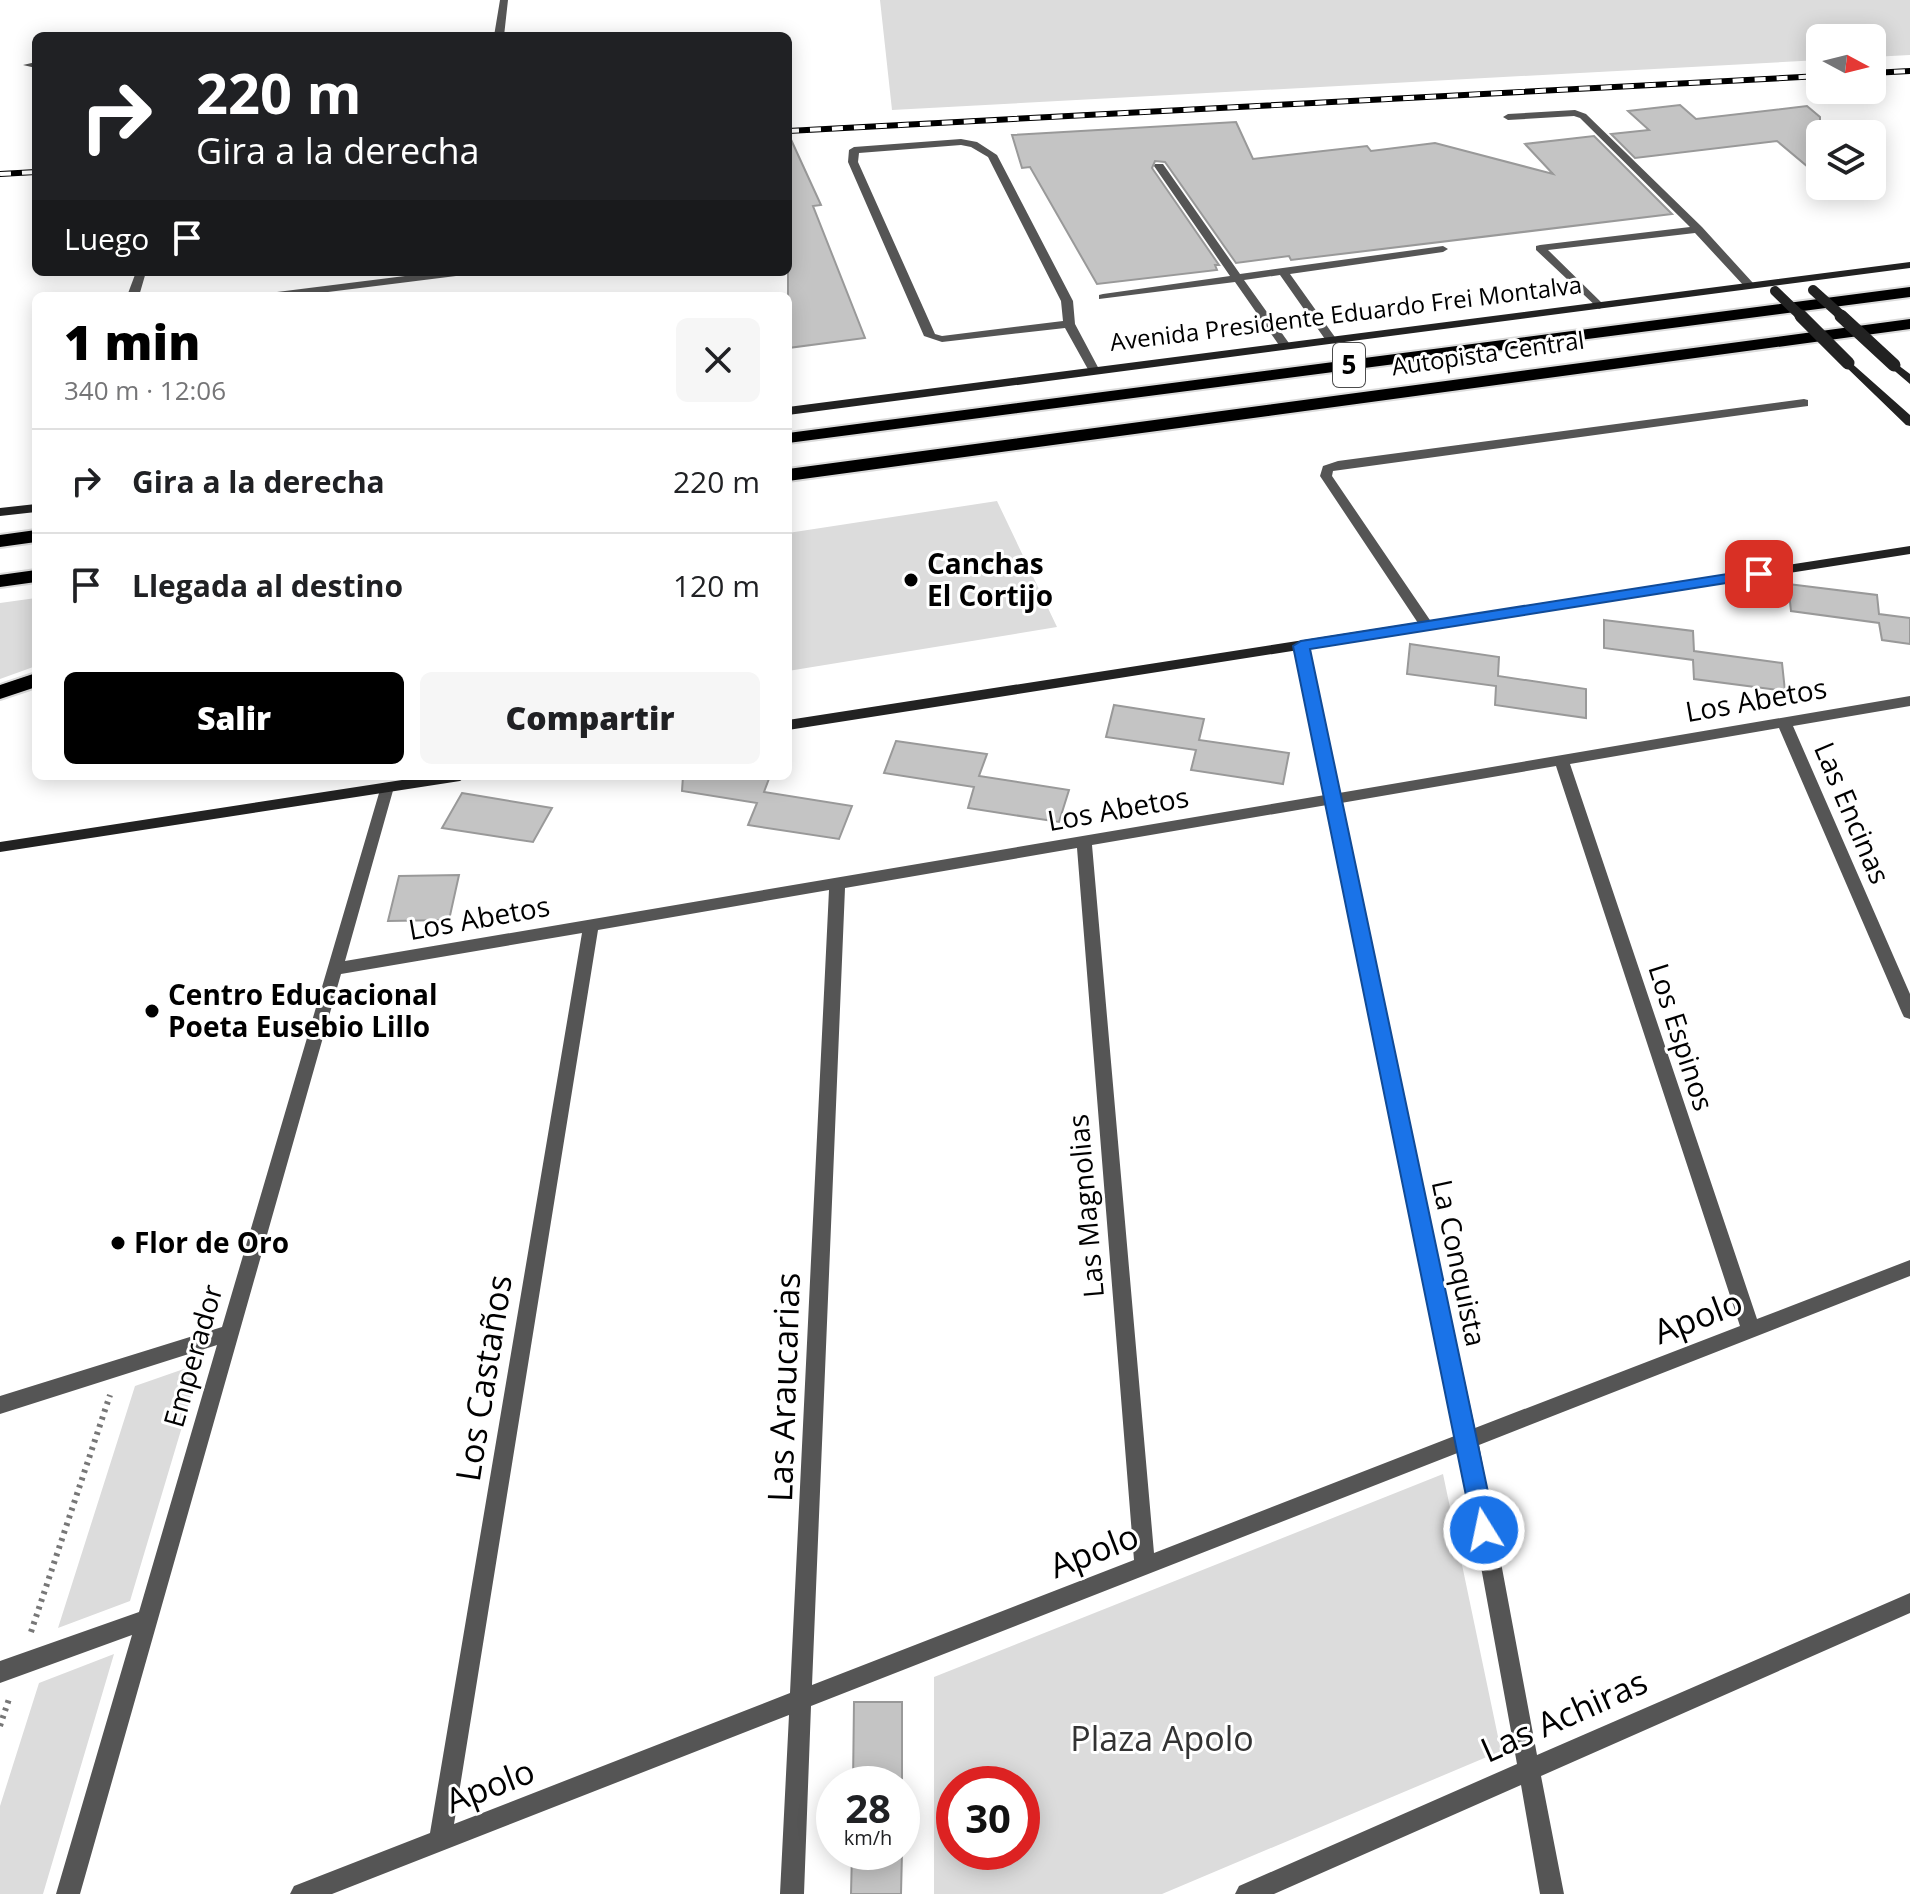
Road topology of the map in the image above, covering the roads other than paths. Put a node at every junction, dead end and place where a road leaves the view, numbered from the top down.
1 (504, 0) edge
2 (500, 32) edge
3 (1508, 117) dead end
4 (1159, 166) dead end
5 (1698, 229) junction
6 (1443, 249) dead end
7 (1910, 265) edge
8 (1283, 272) junction
9 (432, 276) edge
10 (1239, 278) junction
11 (1801, 279) junction
12 (1749, 285) junction
13 (1770, 287) junction
14 (302, 292) edge
15 (1910, 292) edge
16 (1103, 297) dead end
17 (1599, 306) junction
18 (1069, 324) junction
19 (1910, 324) edge
20 (1331, 340) junction
21 (1285, 346) junction
22 (1094, 371) junction
23 (1910, 380) edge
24 (1804, 403) dead end
25 (792, 410) edge
26 (1910, 422) edge
27 (792, 437) edge
28 (844, 467) junction
29 (792, 474) edge
30 (792, 480) edge
31 (32, 508) edge
32 (0, 512) edge
33 (32, 537) edge
34 (0, 541) edge
35 (1910, 550) edge
36 (32, 577) edge
37 (0, 581) edge
38 (1427, 626) junction
39 (1301, 646) junction
40 (32, 681) edge
41 (0, 692) edge
42 (1910, 701) edge
43 (1784, 722) junction
44 (792, 724) edge
45 (1561, 760) junction
46 (433, 780) edge
47 (387, 787) junction
48 (1333, 799) junction
49 (1084, 841) junction
50 (0, 847) edge
51 (837, 883) junction
52 (591, 925) junction
53 (334, 969) junction
54 (1910, 1013) edge
55 (1910, 1268) edge
56 (1751, 1330) junction
57 (229, 1333) junction
58 (0, 1405) edge
59 (1468, 1440) junction
60 (1145, 1566) junction
61 (1910, 1603) edge
62 (146, 1620) junction
63 (10, 1668) edge
64 (802, 1699) junction
65 (1527, 1770) junction
66 (440, 1840) junction
67 (68, 1894) edge
68 (302, 1894) edge
69 (792, 1894) edge
70 (1247, 1894) edge
71 (1552, 1894) edge

1 - 2 street
3 - 5 street
4 - 10 street
5 - 12 street
5 - 17 street
6 - 8 street
7 - 11 main road, Avenida Presidente Eduardo Frei Montalva
8 - 10 street
8 - 20 street
9 - 14 street
10 - 16 street
10 - 21 street
11 - 13 main road, Avenida Presidente Eduardo Frei Montalva
11 - 23 main road, bridge
12 - 13 main road, Avenida Presidente Eduardo Frei Montalva
12 - 17 main road, Avenida Presidente Eduardo Frei Montalva
13 - 26 main road, bridge
15 - 27 highway, Autopista Central / 5
17 - 20 main road, Avenida Presidente Eduardo Frei Montalva
18 - 18 street
18 - 22 street
19 - 28 highway, Autopista Central / 5
20 - 21 main road, Avenida Presidente Eduardo Frei Montalva
21 - 22 main road, Avenida Presidente Eduardo Frei Montalva
22 - 25 main road, Avenida Presidente Eduardo Frei Montalva
24 - 38 street
28 - 29 highway, Autopista Central / 5
28 - 30 highway
31 - 32 main road
33 - 34 highway
35 - 38 main road
36 - 37 highway
38 - 39 main road
39 - 44 main road
39 - 48 street, La Conquista
40 - 41 highway
42 - 43 street, Los Abetos
43 - 45 street, Los Abetos
43 - 54 street, Las Encinas
45 - 48 street, Los Abetos
45 - 56 street, Los Espinos
46 - 47 main road
47 - 50 main road
47 - 53 street, Emperador
48 - 49 street, Los Abetos
48 - 59 street, La Conquista
49 - 51 street, Los Abetos
49 - 60 street, Las Magnolias
51 - 52 street, Los Abetos
51 - 64 street, Las Araucarias
52 - 53 street, Los Abetos
52 - 66 street, Los Castaños
53 - 57 street, Emperador
55 - 56 street, Apolo
56 - 59 street, Apolo
57 - 58 street
57 - 62 street, Emperador
59 - 60 street, Apolo
59 - 65 street, La Conquista
60 - 64 street, Apolo
61 - 65 street, Las Achiras
62 - 63 street
62 - 67 street, Emperador
64 - 66 street, Apolo
64 - 69 street, Las Araucarias
65 - 70 street, Las Achiras
65 - 71 street, La Conquista
66 - 68 street, Apolo

